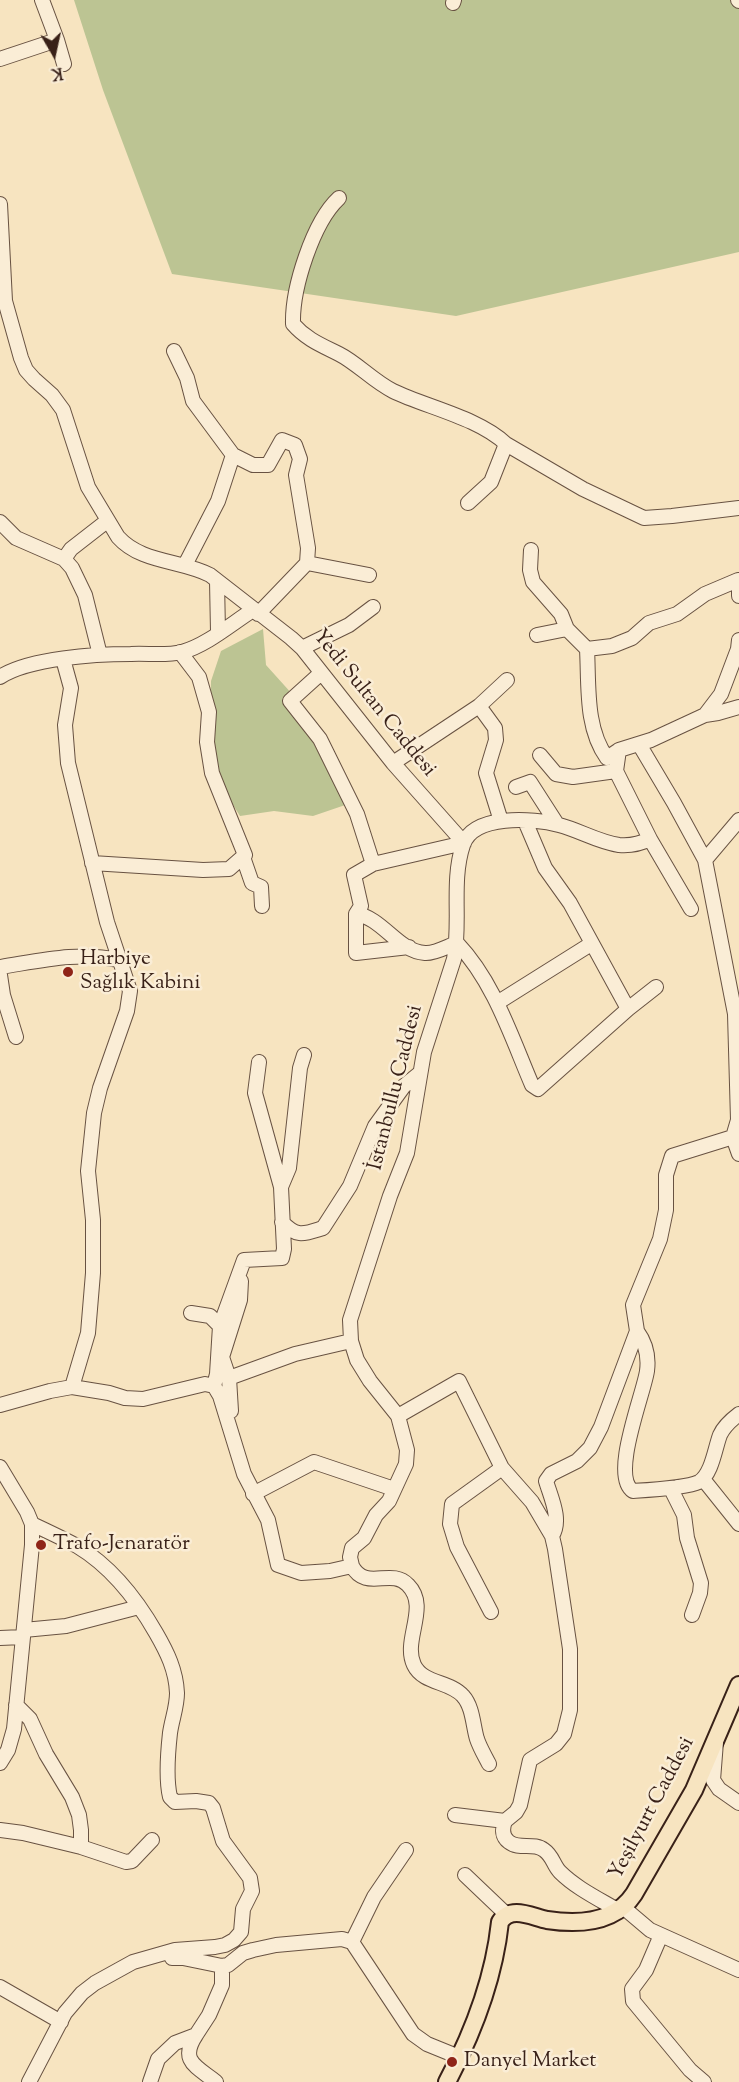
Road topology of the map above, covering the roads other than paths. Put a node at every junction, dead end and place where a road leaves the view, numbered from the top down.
1 (42, 0) edge
2 (57, 40) junction
3 (0, 59) edge
4 (64, 64) dead end
5 (339, 198) dead end
6 (0, 204) edge
7 (1, 241) edge
8 (3, 304) edge
9 (174, 351) dead end
10 (506, 444) junction
11 (233, 455) junction
12 (468, 503) dead end
13 (739, 508) edge
14 (107, 521) junction
15 (0, 522) edge
16 (531, 550) dead end
17 (64, 559) junction
18 (307, 562) junction
19 (185, 565) junction
20 (369, 575) dead end
21 (739, 580) edge
22 (217, 581) junction
23 (739, 596) edge
24 (373, 607) dead end
25 (256, 612) junction
26 (567, 629) junction
27 (218, 632) junction
28 (537, 635) dead end
29 (739, 646) edge
30 (302, 648) junction
31 (587, 649) junction
32 (180, 652) junction
33 (100, 655) junction
34 (63, 659) junction
35 (321, 673) junction
36 (0, 677) edge
37 (507, 680) dead end
38 (479, 706) junction
39 (739, 707) edge
40 (705, 715) junction
41 (639, 744) junction
42 (619, 750) junction
43 (540, 755) dead end
44 (393, 763) junction
45 (616, 771) junction
46 (516, 788) dead end
47 (739, 820) edge
48 (501, 821) junction
49 (525, 821) junction
50 (557, 824) junction
51 (650, 839) junction
52 (464, 843) junction
53 (243, 857) junction
54 (705, 860) junction
55 (92, 863) junction
56 (373, 864) junction
57 (262, 906) dead end
58 (691, 909) dead end
59 (356, 914) junction
60 (457, 943) junction
61 (591, 944) junction
62 (409, 947) junction
63 (118, 960) junction
64 (0, 967) edge
65 (0, 975) edge
66 (656, 987) dead end
67 (497, 1003) junction
68 (628, 1009) junction
69 (737, 1012) edge
70 (16, 1037) dead end
71 (304, 1055) dead end
72 (259, 1062) dead end
73 (420, 1073) junction
74 (733, 1137) junction
75 (739, 1154) edge
76 (281, 1187) junction
77 (282, 1222) junction
78 (303, 1234) junction
79 (284, 1248) junction
80 (241, 1270) junction
81 (190, 1313) dead end
82 (220, 1326) junction
83 (637, 1331) junction
84 (351, 1341) junction
85 (229, 1378) junction
86 (214, 1386) junction
87 (72, 1388) junction
88 (0, 1405) edge
89 (739, 1414) edge
90 (398, 1416) junction
91 (232, 1435) junction
92 (0, 1467) edge
93 (502, 1468) junction
94 (703, 1479) junction
95 (676, 1487) junction
96 (394, 1489) junction
97 (253, 1494) junction
98 (32, 1524) junction
99 (739, 1524) edge
100 (552, 1536) junction
101 (352, 1566) junction
102 (139, 1607) junction
103 (491, 1612) dead end
104 (692, 1615) dead end
105 (23, 1633) junction
106 (0, 1638) edge
107 (739, 1686) edge
108 (16, 1705) junction
109 (716, 1740) junction
110 (0, 1763) edge
111 (489, 1764) dead end
112 (739, 1803) edge
113 (455, 1815) dead end
114 (505, 1821) junction
115 (0, 1830) edge
116 (152, 1840) dead end
117 (81, 1847) junction
118 (406, 1850) dead end
119 (465, 1875) dead end
120 (621, 1909) junction
121 (507, 1915) junction
122 (661, 1935) junction
123 (352, 1942) junction
124 (155, 1958) junction
125 (222, 1966) junction
126 (739, 1970) edge
127 (0, 1987) edge
128 (61, 2022) junction
129 (196, 2035) junction
130 (459, 2057) junction
131 (29, 2082) edge
132 (150, 2082) edge
133 (216, 2082) edge
134 (447, 2082) edge
135 (704, 2082) edge

1 - 2 street
2 - 3 street
2 - 4 street
5 - 10 street
6 - 7 street, Yedi Sultan Caddesi
7 - 8 street, Yedi Sultan Caddesi
8 - 14 street, Yedi Sultan Caddesi
9 - 11 street
10 - 12 street
10 - 13 street
11 - 18 street
11 - 19 street
14 - 17 street
14 - 19 street, Yedi Sultan Caddesi
15 - 17 street
16 - 26 street
17 - 33 street
18 - 20 street
18 - 25 street
19 - 22 street, Yedi Sultan Caddesi
21 - 23 street
21 - 31 street
22 - 25 street, Yedi Sultan Caddesi
22 - 27 street
24 - 30 street
25 - 27 street
25 - 30 street, Yedi Sultan Caddesi
26 - 28 street
26 - 31 street
27 - 32 street
29 - 40 street
30 - 35 street, Yedi Sultan Caddesi
31 - 42 street
32 - 33 street
32 - 53 street
33 - 34 street
34 - 36 street
34 - 55 street
35 - 44 street, Yedi Sultan Caddesi
35 - 56 street
37 - 38 street
38 - 44 street
38 - 48 street
39 - 40 street
40 - 41 street
41 - 42 street
41 - 54 street
42 - 45 street
43 - 45 street
44 - 52 street, Yedi Sultan Caddesi
45 - 51 street
46 - 50 street
47 - 54 street
48 - 49 street
48 - 52 street
49 - 50 street
49 - 61 street
50 - 51 street
51 - 58 street
52 - 56 street
52 - 60 street, İstanbullu Caddesi
53 - 55 street
53 - 57 street
54 - 69 street
55 - 63 street
56 - 59 street
59 - 62 street
59 - 62 street
60 - 62 street
60 - 67 street
60 - 73 street, İstanbullu Caddesi
61 - 67 street
61 - 68 street
63 - 64 street
63 - 87 street
65 - 70 street
66 - 68 street
67 - 68 street
69 - 74 street
71 - 76 street
72 - 76 street
73 - 78 street
73 - 84 street, İstanbullu Caddesi
74 - 75 street
74 - 83 street
76 - 77 street
77 - 78 street
77 - 79 street
78 - 79 street
79 - 80 street
80 - 82 street
80 - 85 street
81 - 82 street
82 - 86 street
83 - 95 street
83 - 100 street
84 - 85 street
84 - 90 street, İstanbullu Caddesi
85 - 91 street
86 - 87 street
86 - 91 street
87 - 88 street
89 - 94 street
90 - 93 street
90 - 96 street
91 - 97 street
92 - 98 street
93 - 100 street
93 - 103 street
94 - 95 street
94 - 99 street
95 - 104 street
96 - 97 street
96 - 101 street
97 - 101 street
98 - 102 street
98 - 105 street
100 - 114 street
101 - 111 street
102 - 105 street
102 - 124 street
105 - 106 street
105 - 108 street
107 - 109 main road, Yeşilyurt Caddesi
108 - 110 street
108 - 117 street
109 - 112 street
109 - 120 main road, Yeşilyurt Caddesi
113 - 114 street
114 - 120 street
115 - 117 street
116 - 117 street
118 - 123 street
119 - 121 street
120 - 121 main road, Yeşilyurt Caddesi
120 - 122 street
121 - 130 main road
122 - 126 street
122 - 135 street
123 - 125 street
123 - 130 street
124 - 125 street
124 - 128 street
125 - 129 street
127 - 128 street
128 - 131 street
129 - 132 street
129 - 133 street
130 - 134 main road

